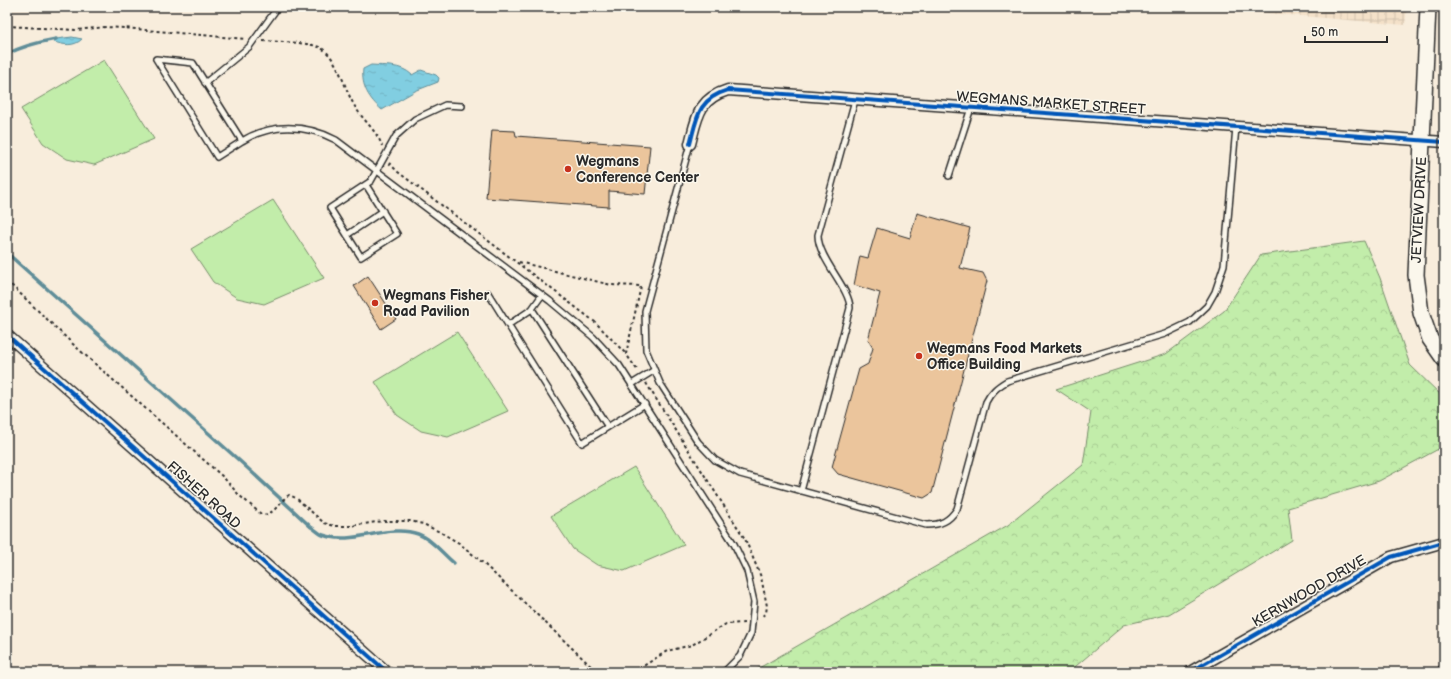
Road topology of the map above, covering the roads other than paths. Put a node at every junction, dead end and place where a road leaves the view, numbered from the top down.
1 (278, 7) edge
2 (1428, 7) edge
3 (205, 83) junction
4 (855, 100) junction
5 (462, 106) dead end
6 (971, 108) junction
7 (1236, 127) junction
8 (1423, 140) junction
9 (242, 141) junction
10 (1444, 142) edge
11 (690, 144) joint
12 (377, 170) junction
13 (949, 176) dead end
14 (366, 185) junction
15 (383, 211) junction
16 (347, 235) junction
17 (488, 293) dead end
18 (542, 295) junction
19 (532, 309) junction
20 (508, 325) junction
21 (7, 335) edge
22 (1444, 359) edge
23 (653, 371) junction
24 (632, 384) junction
25 (645, 404) junction
26 (608, 427) junction
27 (801, 491) junction
28 (1444, 542) edge
29 (387, 672) edge
30 (724, 672) edge
31 (1190, 672) edge

1 - 3 lane
2 - 8 street, JETVIEW DRIVE
3 - 9 lane
3 - 9 lane
4 - 6 street, WEGMANS MARKET STREET
4 - 11 street, WEGMANS MARKET STREET
4 - 27 lane
5 - 12 lane
6 - 7 street, WEGMANS MARKET STREET
6 - 13 lane
7 - 8 street, WEGMANS MARKET STREET
7 - 27 lane
8 - 10 street, WEGMANS MARKET STREET
8 - 22 street, JETVIEW DRIVE
9 - 12 lane
11 - 23 lane
12 - 14 lane
12 - 18 lane
14 - 15 lane
14 - 16 lane
15 - 16 lane
15 - 16 lane
17 - 20 lane
18 - 19 lane
18 - 24 lane
19 - 20 lane
19 - 26 lane
20 - 26 lane
21 - 29 street, FISHER ROAD
23 - 24 lane
23 - 27 lane
24 - 25 lane
25 - 26 lane
25 - 30 lane
28 - 31 street, KERNWOOD DRIVE

